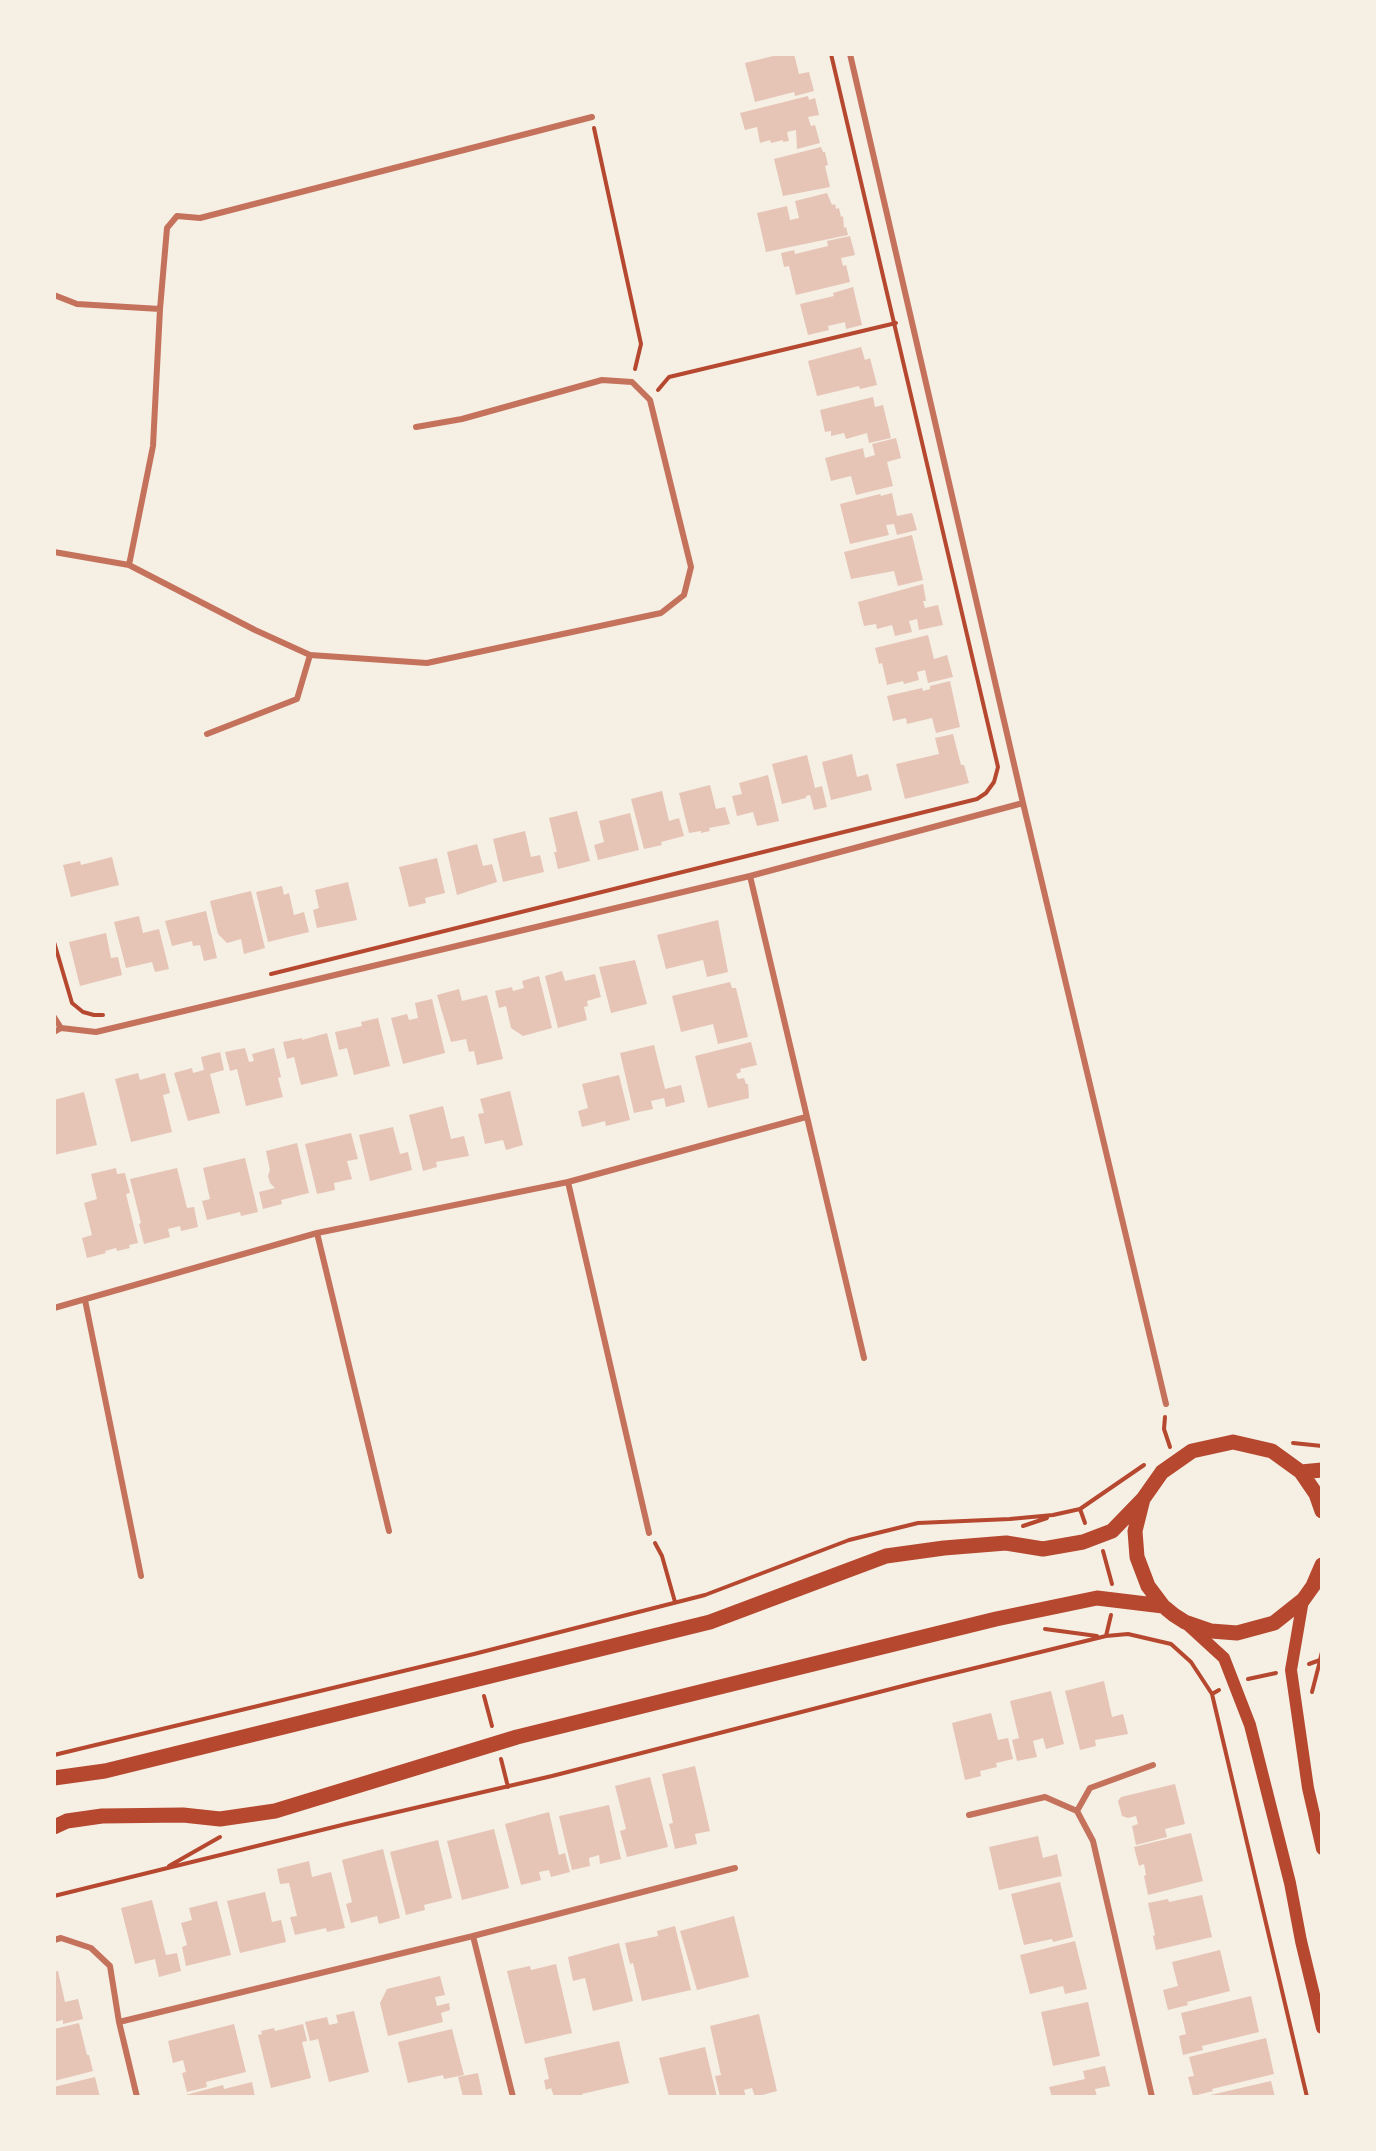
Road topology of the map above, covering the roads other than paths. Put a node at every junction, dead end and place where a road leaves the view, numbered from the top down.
1 (850, 54) edge
2 (592, 117) road end
3 (54, 295) edge
4 (160, 309) junction
5 (416, 427) dead end
6 (54, 552) edge
7 (129, 565) junction
8 (310, 655) junction
9 (207, 734) dead end
10 (1023, 803) junction
11 (750, 876) junction
12 (54, 1017) edge
13 (61, 1028) junction
14 (54, 1032) edge
15 (806, 1117) junction
16 (568, 1182) junction
17 (317, 1233) junction
18 (85, 1300) junction
19 (54, 1308) edge
20 (864, 1359) dead end
21 (1166, 1404) road end
22 (1322, 1470) edge
23 (1301, 1472) junction
24 (1143, 1499) junction
25 (1322, 1511) edge
26 (389, 1531) dead end
27 (650, 1533) road end
28 (1321, 1571) edge
29 (141, 1576) dead end
30 (1304, 1600) junction
31 (1163, 1605) junction
32 (1185, 1622) junction
33 (1154, 1765) dead end
34 (54, 1778) edge
35 (1077, 1811) junction
36 (969, 1815) dead end
37 (54, 1827) edge
38 (1322, 1849) edge
39 (735, 1868) dead end
40 (473, 1936) junction
41 (54, 1940) edge
42 (119, 2022) junction
43 (1322, 2028) edge
44 (137, 2097) edge
45 (513, 2097) edge
46 (1152, 2097) edge

1 - 10 street
2 - 4 street
3 - 4 street
4 - 7 street
5 - 8 street
6 - 7 street
7 - 8 street
8 - 9 street
10 - 11 street
10 - 21 street
11 - 13 street
11 - 15 street
12 - 13 street
13 - 14 street
15 - 16 street
15 - 20 street
16 - 17 street
16 - 27 street
17 - 18 street
17 - 26 street
18 - 19 street
18 - 29 street
22 - 23 main road
23 - 24 main road
23 - 25 main road
24 - 31 main road
24 - 34 main road
28 - 30 main road
30 - 32 main road
30 - 38 main road
31 - 32 main road
31 - 37 main road
32 - 43 main road
33 - 35 street
35 - 36 street
35 - 46 street
39 - 40 street
40 - 42 street
40 - 45 street
41 - 42 street
42 - 44 street

